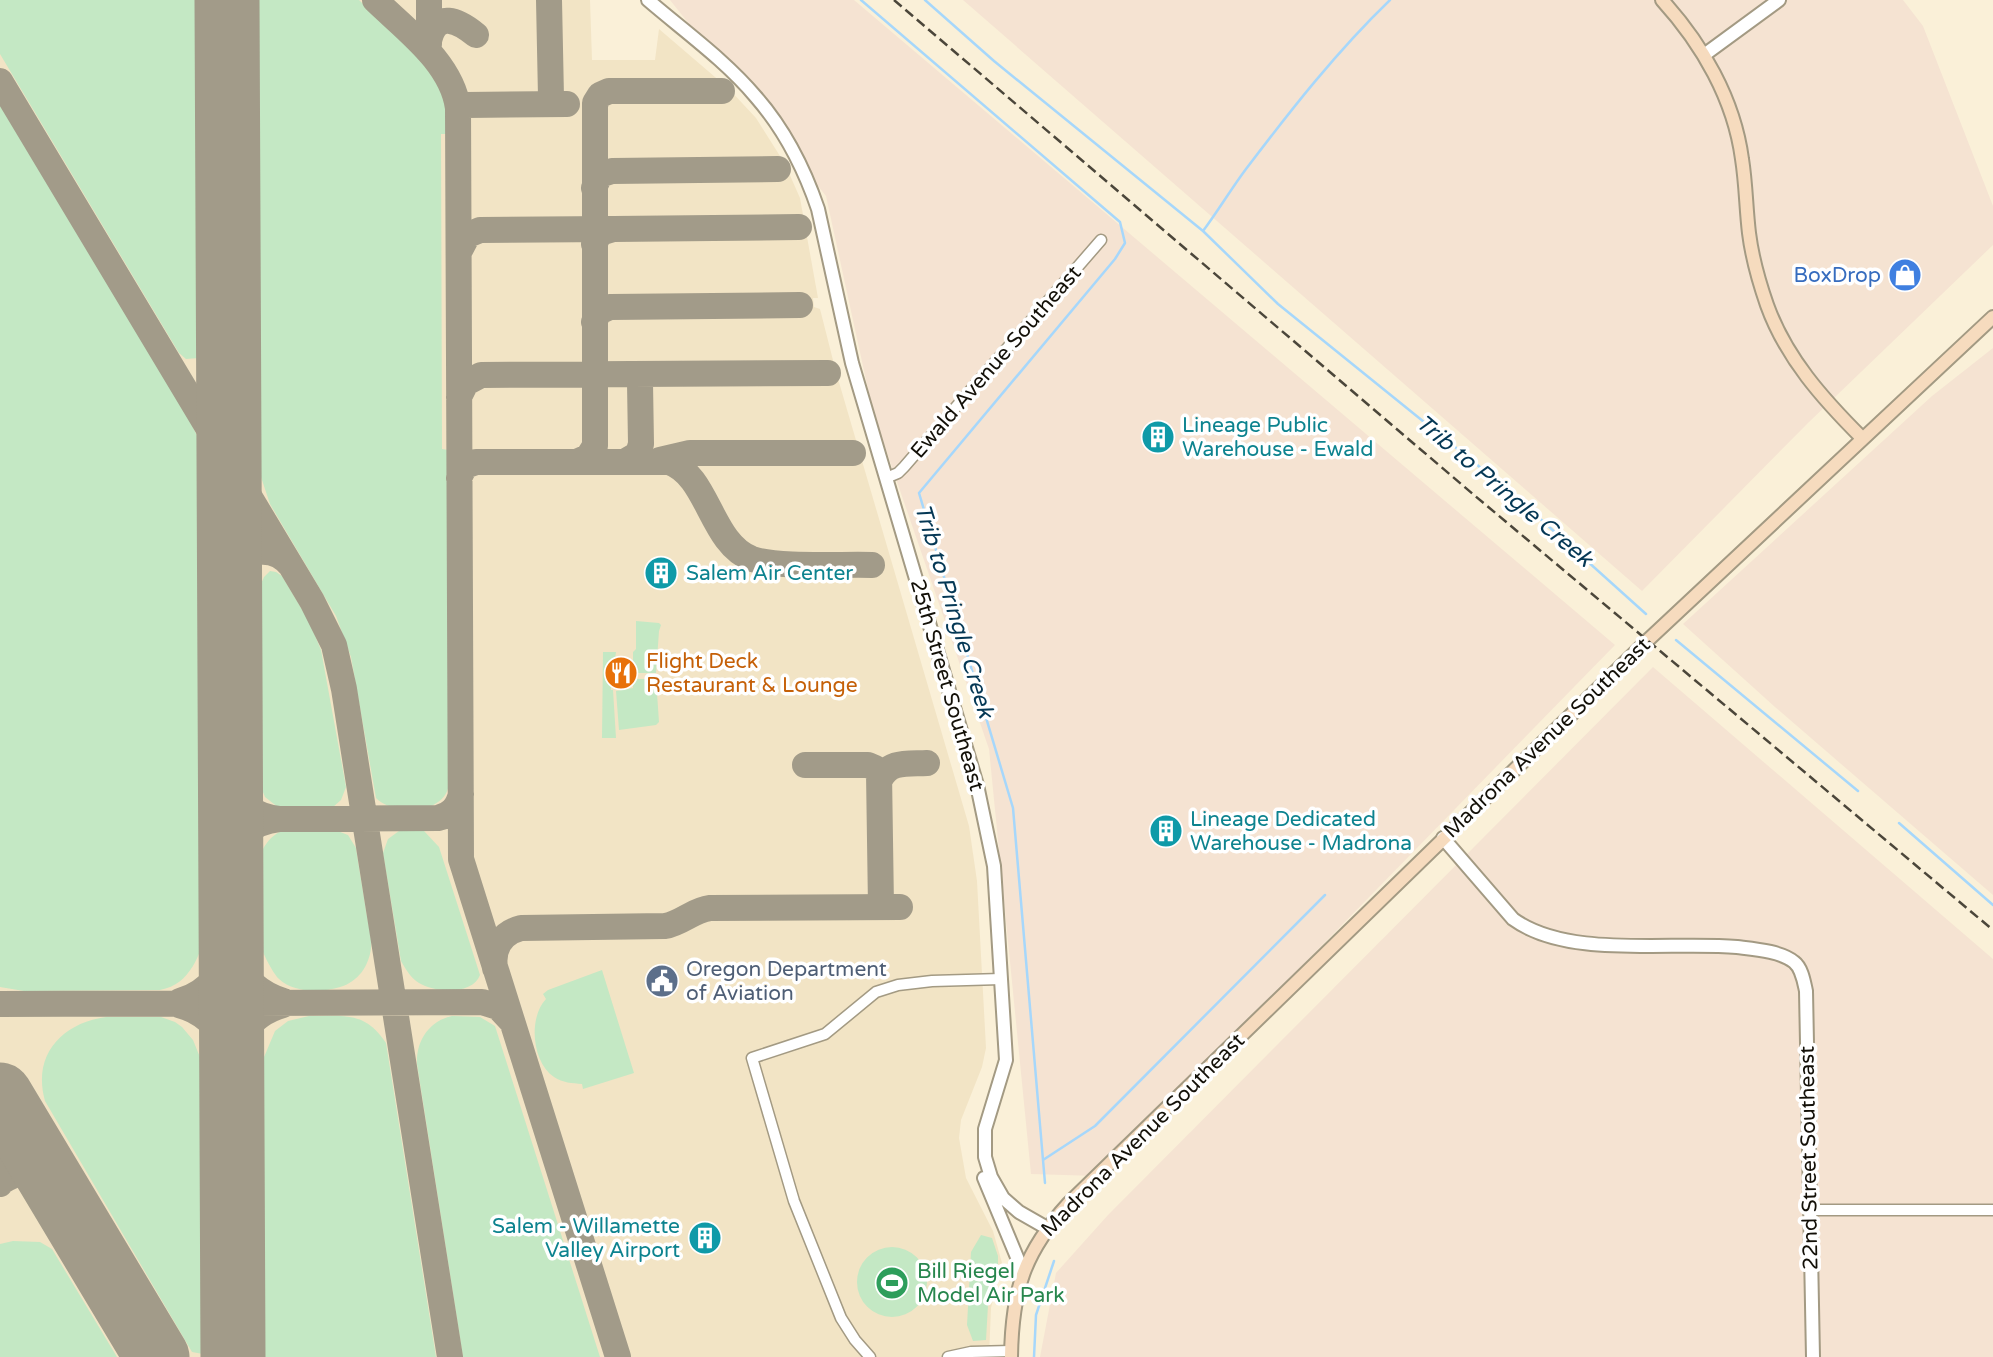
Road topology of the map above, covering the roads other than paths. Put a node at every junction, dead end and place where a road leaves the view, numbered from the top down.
1 (648, 0) edge
2 (1662, 0) edge
3 (1779, 0) edge
4 (1704, 55) junction
5 (1101, 240) dead end
6 (1993, 317) edge
7 (1862, 438) junction
8 (886, 478) junction
9 (1443, 838) junction
10 (1001, 979) junction
11 (985, 1157) junction
12 (1811, 1210) junction
13 (1993, 1210) edge
14 (1047, 1228) junction
15 (1022, 1276) junction
16 (1011, 1354) edge
17 (870, 1357) edge
18 (948, 1357) edge
19 (1812, 1357) edge

1 - 8 street, 25th Street Southeast
2 - 4 main road
3 - 4 street
4 - 7 main road
5 - 8 street, Ewald Avenue Southeast
6 - 7 main road, Madrona Avenue Southeast
7 - 9 main road, Madrona Avenue Southeast
8 - 10 street, 25th Street Southeast
9 - 12 street, 22nd Street Southeast
9 - 14 main road, Madrona Avenue Southeast
10 - 11 street, 25th Street Southeast
10 - 17 street
11 - 14 street, 25th Street Southeast
11 - 15 street
12 - 13 street
12 - 19 street, 22nd Street Southeast
14 - 15 main road, Madrona Avenue Southeast
15 - 16 main road
16 - 18 street

